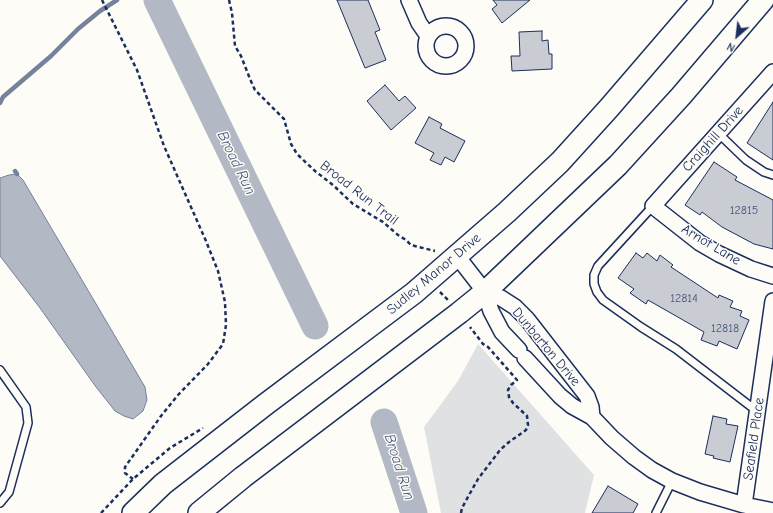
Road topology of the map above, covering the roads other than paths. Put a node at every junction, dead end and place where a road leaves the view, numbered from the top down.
1 (409, 0) edge
2 (702, 0) edge
3 (764, 0) edge
4 (428, 36) dead end
5 (773, 72) edge
6 (718, 133) junction
7 (773, 175) edge
8 (653, 206) junction
9 (457, 256) junction
10 (773, 276) edge
11 (485, 292) junction
12 (773, 301) edge
13 (502, 332) junction
14 (0, 370) edge
15 (540, 375) junction
16 (758, 412) junction
17 (592, 417) junction
18 (672, 481) junction
19 (0, 503) edge
20 (744, 505) junction
21 (773, 511) edge
22 (133, 513) edge
23 (199, 513) edge
24 (656, 513) edge

1 - 4 street
2 - 9 main road, Sudley Manor Drive
3 - 11 main road
5 - 6 street, Craighill Drive
6 - 7 lane
6 - 8 street, Craighill Drive
8 - 10 street, Arnot Lane
8 - 16 lane
9 - 11 street, Dunbarton Drive
9 - 22 main road, Sudley Manor Drive
11 - 13 street, Dunbarton Drive
11 - 17 street, Dunbarton Drive
11 - 23 main road
12 - 16 street, Seafield Place
13 - 15 street, Dunbarton Drive
13 - 15 street, Dunbarton Drive
14 - 19 lane
15 - 17 street, Dunbarton Drive
16 - 20 street, Seafield Place
17 - 18 street, Dunbarton Drive
18 - 20 street, Dunbarton Drive
18 - 24 lane
20 - 21 street, Dunbarton Drive

